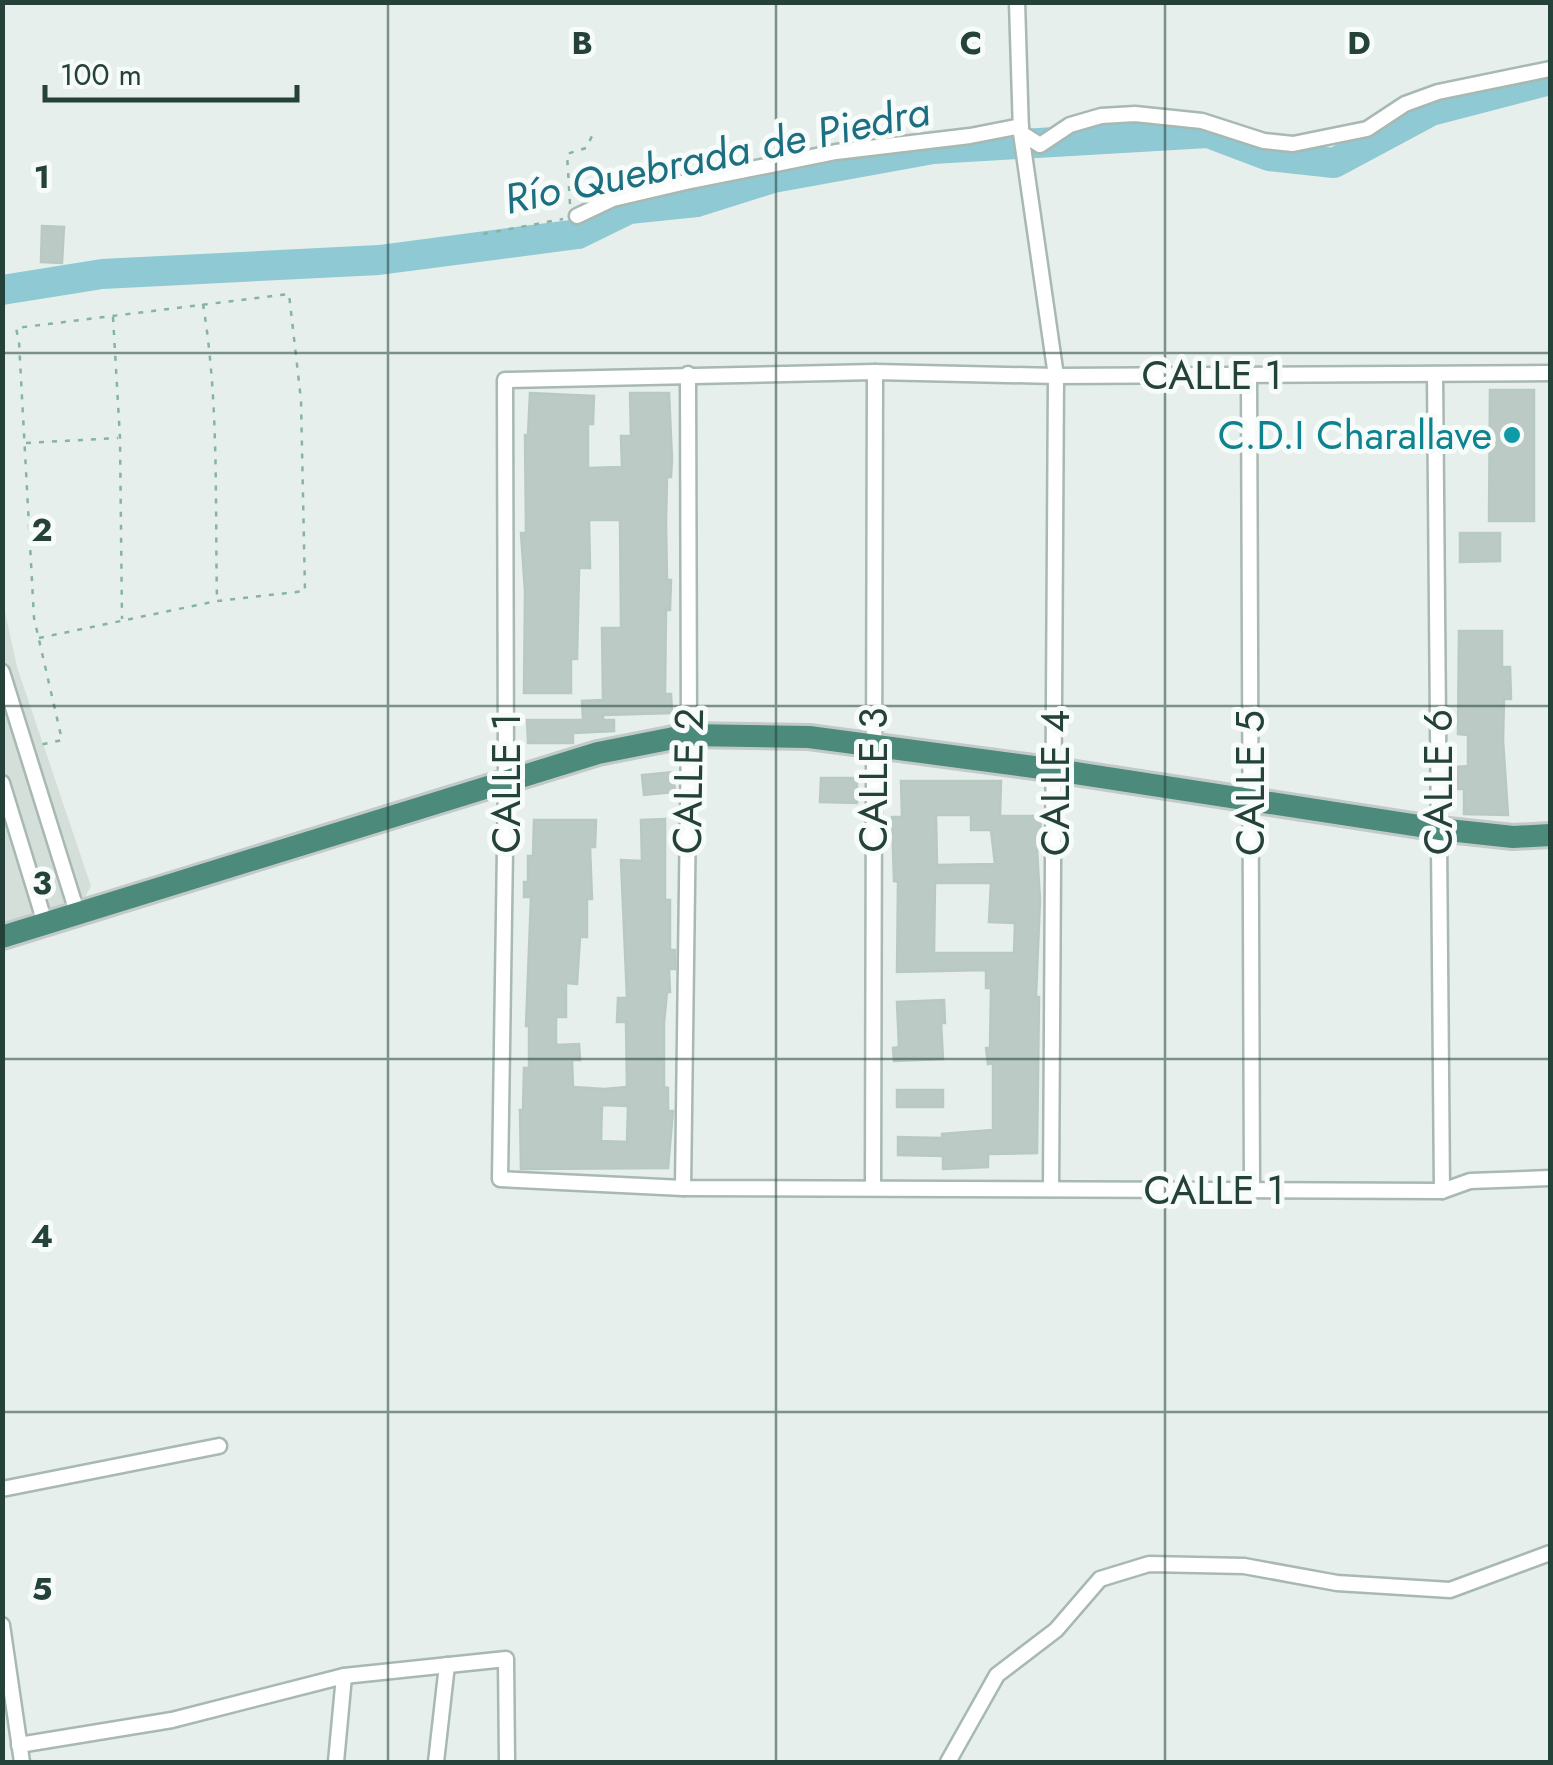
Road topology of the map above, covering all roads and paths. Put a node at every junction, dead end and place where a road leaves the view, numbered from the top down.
1 (1017, 2) edge
2 (1550, 70) edge
3 (1021, 129) junction
4 (592, 136) dead end
5 (576, 216) junction
6 (483, 234) dead end
7 (203, 304) junction
8 (113, 316) junction
9 (876, 372) junction
10 (1550, 373) edge
11 (688, 374) junction
12 (1435, 374) junction
13 (1249, 375) junction
14 (1056, 376) junction
15 (120, 438) junction
16 (24, 444) junction
17 (217, 602) junction
18 (122, 620) junction
19 (39, 638) junction
20 (2, 672) edge
21 (689, 735) junction
22 (872, 746) junction
23 (26, 747) junction
24 (1056, 770) junction
25 (2, 782) edge
26 (506, 782) junction
27 (1250, 800) junction
28 (1438, 829) junction
29 (1550, 836) edge
30 (78, 912) junction
31 (46, 923) junction
32 (2, 937) edge
33 (1550, 1178) edge
34 (683, 1188) junction
35 (873, 1188) junction
36 (1051, 1189) junction
37 (1252, 1190) junction
38 (1442, 1191) junction
39 (219, 1446) dead end
40 (2, 1489) edge
41 (1550, 1553) edge
42 (2, 1625) edge
43 (447, 1666) junction
44 (344, 1676) junction
45 (18, 1744) junction
46 (22, 1762) edge
47 (336, 1762) edge
48 (436, 1762) edge
49 (508, 1762) edge
50 (948, 1762) edge

1 - 3 street, CALLE 4
2 - 3 street
3 - 5 street
3 - 14 street, CALLE 4
4 - 5 path
5 - 6 path
7 - 8 path
7 - 17 path
7 - 17 path
8 - 15 path
8 - 16 path
9 - 11 street, CALLE 1
9 - 14 street, CALLE 1
9 - 22 street, CALLE 3
10 - 12 street, CALLE 1
11 - 21 street, CALLE 2
11 - 26 street, CALLE 1
12 - 13 street, CALLE 1
12 - 28 street, CALLE 6
13 - 14 street, CALLE 1
13 - 27 street, CALLE 5
14 - 24 street, CALLE 4
15 - 16 path
15 - 18 path
16 - 19 path
17 - 18 path
18 - 19 path
19 - 23 path
20 - 23 street
21 - 22 highway
21 - 26 highway
21 - 34 street, CALLE 2
22 - 24 highway
22 - 35 street, CALLE 3
23 - 30 street
24 - 27 highway
24 - 36 street, CALLE 4
25 - 31 street
26 - 30 highway
26 - 34 street, CALLE 1
27 - 28 highway
27 - 37 street, CALLE 5
28 - 29 highway
28 - 38 street, CALLE 6
30 - 31 highway
31 - 32 highway
33 - 38 street, CALLE 1
34 - 35 street, CALLE 1
35 - 36 street, CALLE 1
36 - 37 street, CALLE 1
37 - 38 street, CALLE 1
39 - 40 street
41 - 50 street
42 - 45 street
43 - 44 street
43 - 48 street
43 - 49 street
44 - 45 street
44 - 47 street
45 - 46 street

